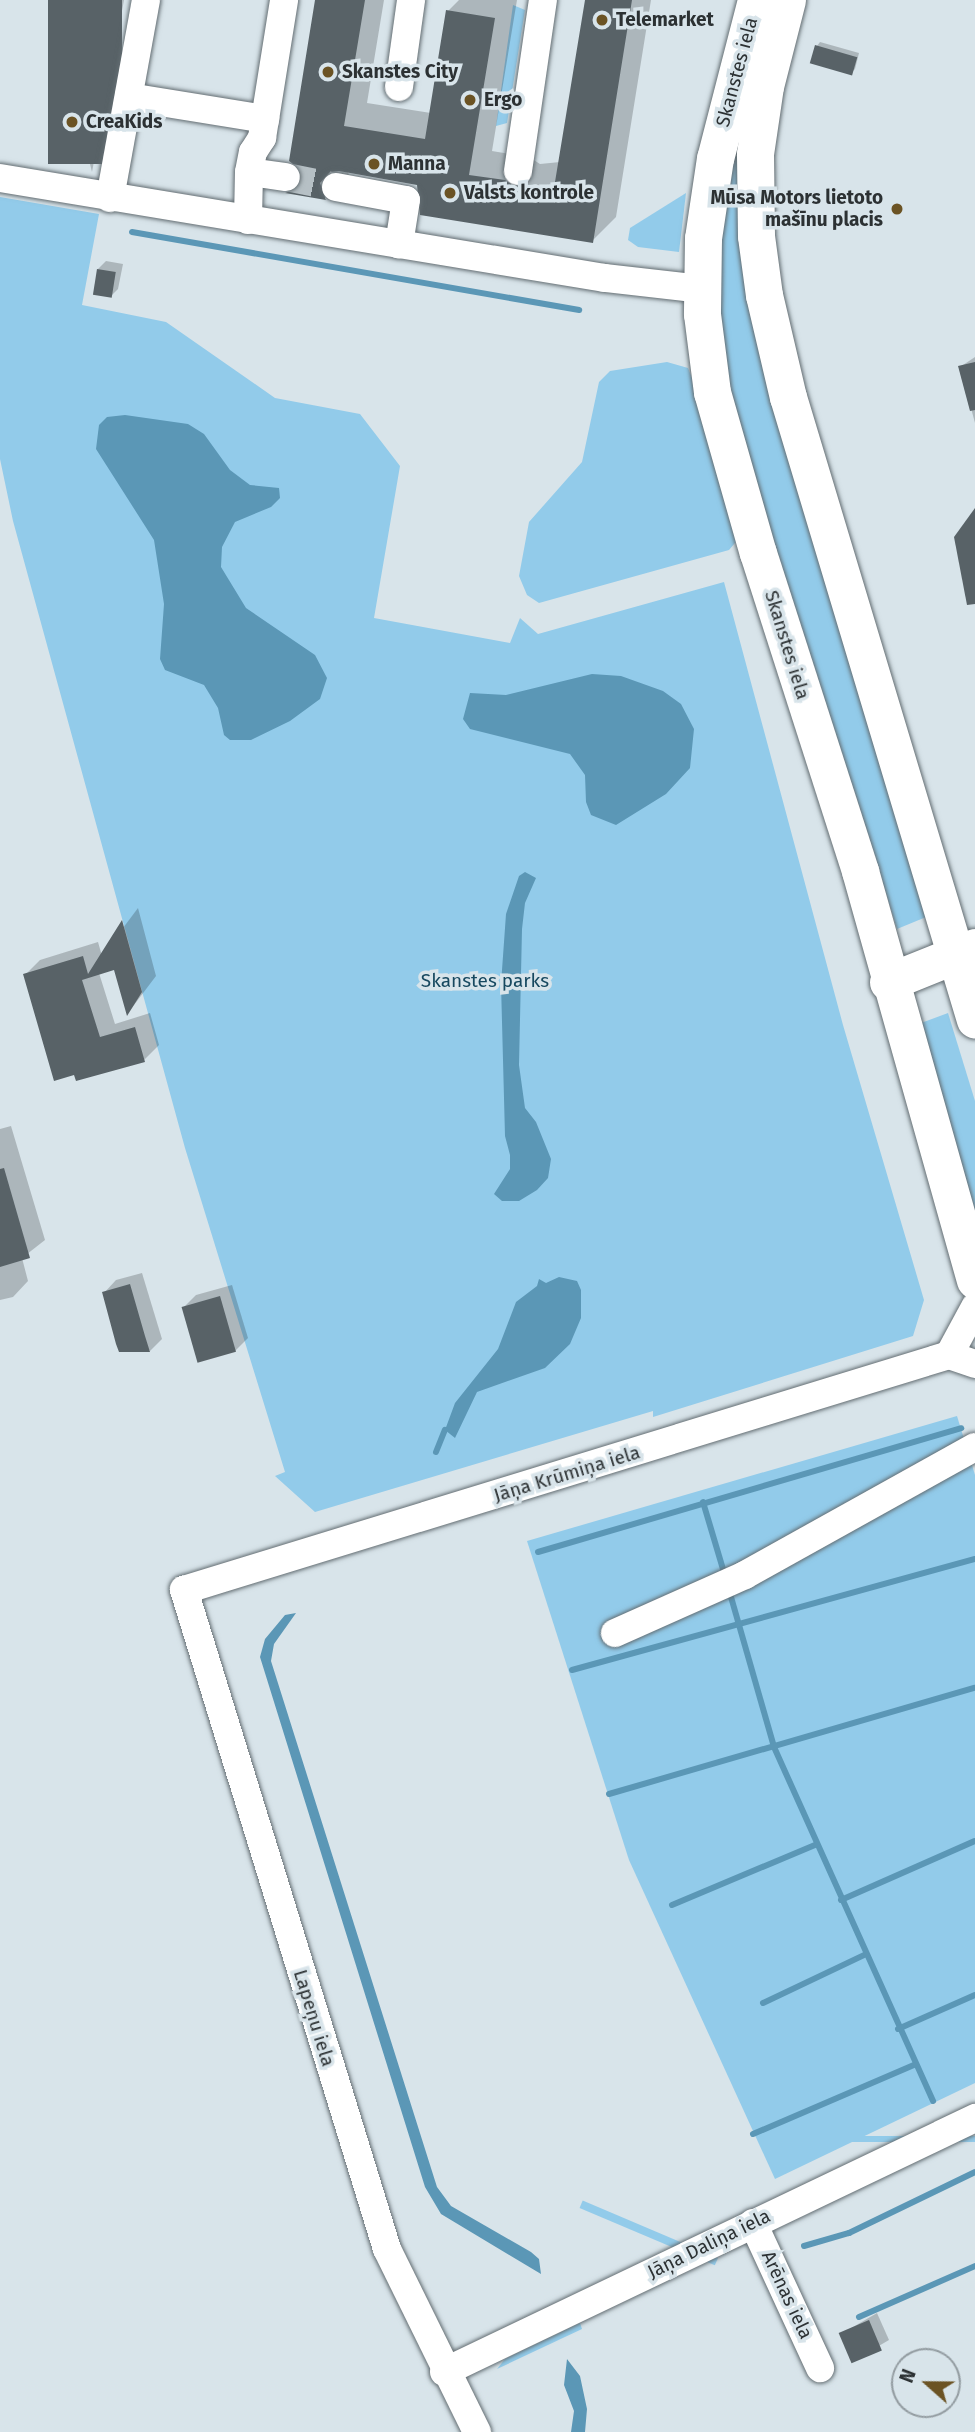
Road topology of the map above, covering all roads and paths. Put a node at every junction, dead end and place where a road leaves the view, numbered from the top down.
1 (146, 0) edge
2 (284, 0) edge
3 (411, 0) edge
4 (757, 0) edge
5 (787, 0) edge
6 (539, 1) edge
7 (399, 87) dead end
8 (129, 97) junction
9 (264, 128) junction
10 (517, 171) dead end
11 (0, 178) edge
12 (335, 187) tunnel mouth
13 (110, 198) junction
14 (249, 210) junction
15 (399, 244) junction
16 (702, 289) junction
17 (966, 952) edge
18 (888, 982) junction
19 (975, 1020) edge
20 (975, 1280) edge
21 (975, 1307) edge
22 (962, 1359) edge
23 (975, 1447) edge
24 (184, 1590) joint
25 (615, 1633) dead end
26 (975, 2118) edge
27 (753, 2223) junction
28 (820, 2368) dead end
29 (444, 2372) junction
30 (477, 2432) edge

1 - 8 street
2 - 9 street
3 - 7 street
4 - 16 main road, Skanstes iela
5 - 17 main road, Skanstes iela
6 - 10 street
8 - 9 street
8 - 13 street
9 - 14 street
9 - 14 street
11 - 13 street
12 - 15 street
13 - 14 street
14 - 15 street
15 - 16 street
16 - 18 main road, Skanstes iela
17 - 18 main road
17 - 19 main road, Skanstes iela
18 - 20 main road, Skanstes iela
21 - 22 street, Jāņa Krūmiņa iela
22 - 24 street, Jāņa Krūmiņa iela
23 - 25 street
24 - 29 street, Lapeņu iela
26 - 27 street, Jāņa Daliņa iela
27 - 28 street, Arēnas iela
27 - 29 street, Jāņa Daliņa iela
29 - 30 street, Lapeņu iela

